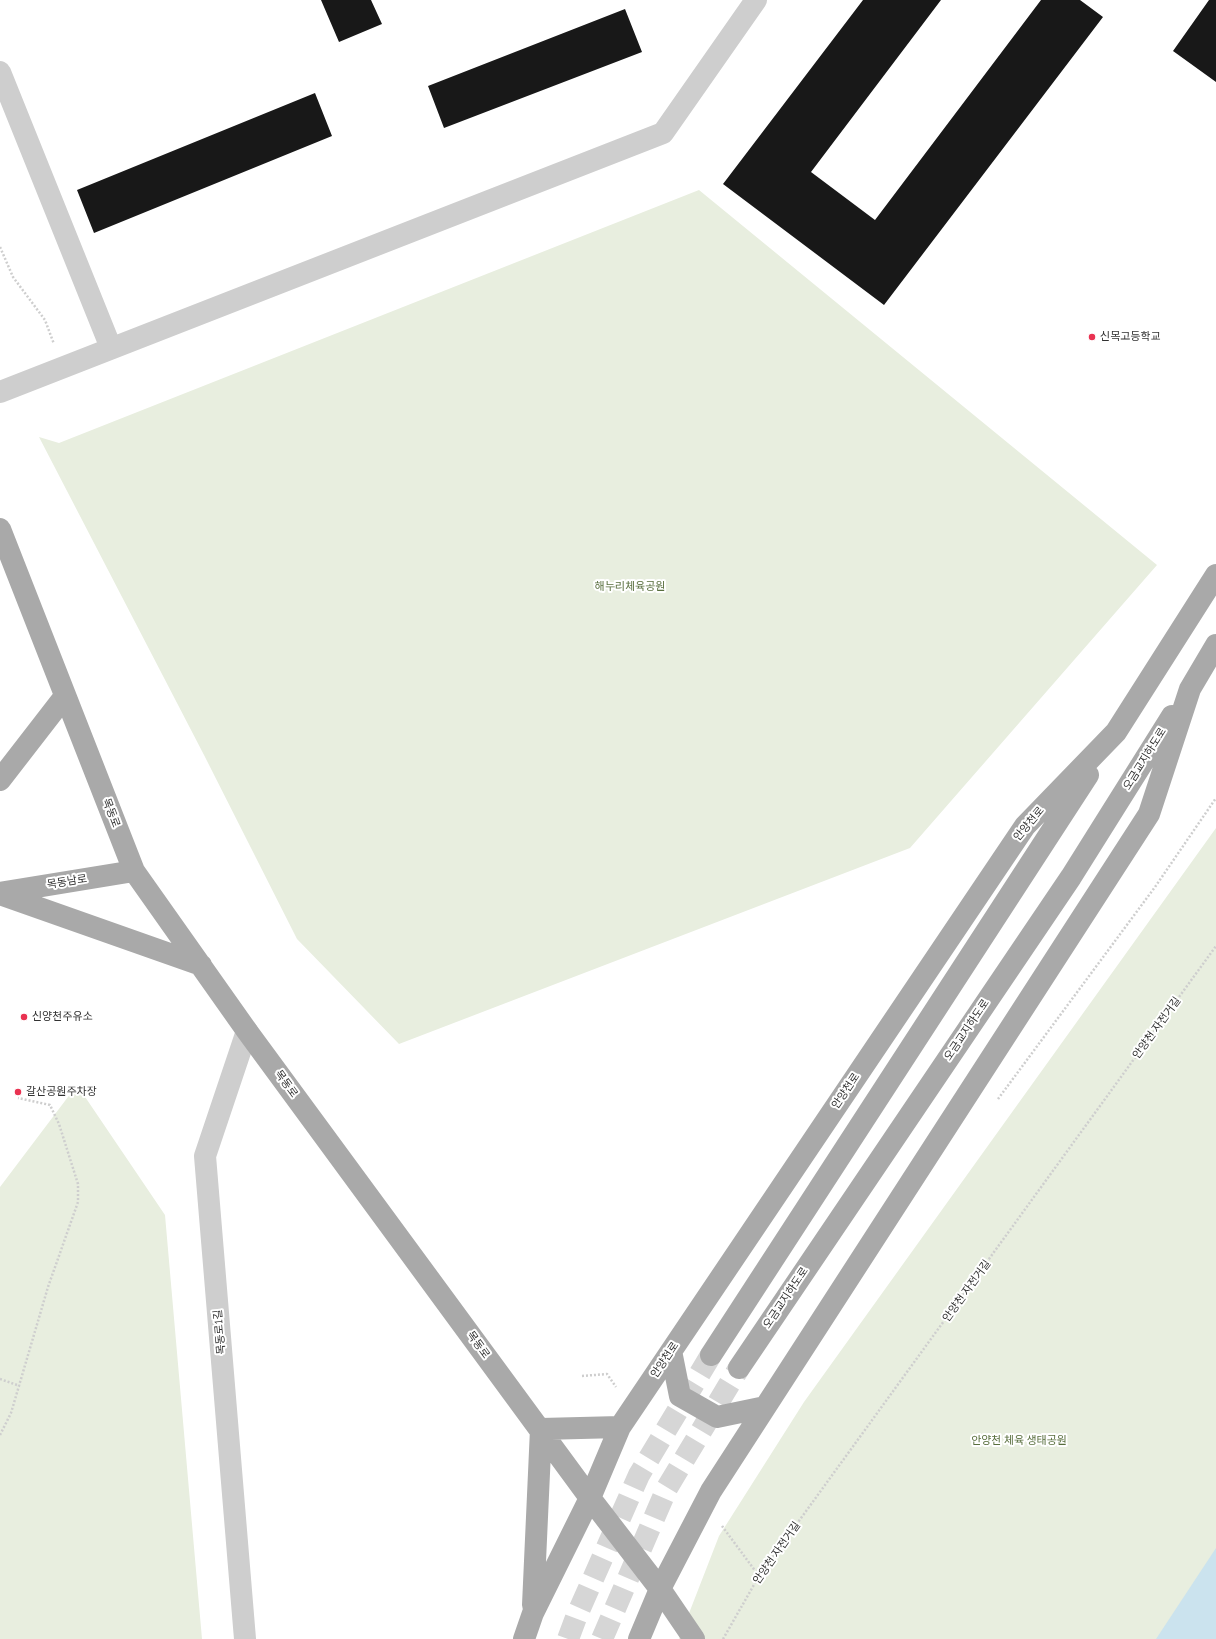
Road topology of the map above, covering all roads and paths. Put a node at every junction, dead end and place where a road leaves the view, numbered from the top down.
1 (756, 0) edge
2 (0, 72) edge
3 (0, 247) edge
4 (111, 348) junction
5 (64, 367) junction
6 (0, 392) edge
7 (0, 529) edge
8 (1216, 575) edge
9 (1216, 645) edge
10 (1190, 689) junction
11 (65, 696) junction
12 (1116, 732) junction
13 (0, 780) edge
14 (134, 871) junction
15 (0, 894) edge
16 (1216, 946) edge
17 (200, 965) junction
18 (246, 1031) junction
19 (18, 1098) dead end
20 (671, 1351) junction
21 (710, 1355) tunnel mouth
22 (739, 1368) tunnel mouth
23 (582, 1376) dead end
24 (0, 1379) edge
25 (20, 1386) junction
26 (618, 1390) dead end
27 (765, 1407) junction
28 (620, 1427) junction
29 (541, 1429) junction
30 (0, 1435) edge
31 (590, 1498) junction
32 (717, 1521) dead end
33 (760, 1576) junction
34 (660, 1589) junction
35 (533, 1613) junction
36 (688, 1631) edge
37 (245, 1639) edge
38 (524, 1639) edge
39 (639, 1639) edge
40 (723, 1639) edge

1 - 4 street
2 - 4 street
3 - 5 path
4 - 5 street
5 - 6 street
7 - 11 main road, 목동로
8 - 12 main road, 안양천로
9 - 10 main road
10 - 22 main road, 오금교지하도로
10 - 27 main road
11 - 13 main road
11 - 14 main road, 목동로
12 - 20 main road, 안양천로
12 - 21 main road
14 - 15 main road, 목동남로
14 - 17 main road, 목동로
15 - 17 main road
16 - 33 path, 안양천 자전거길
17 - 18 main road, 목동로
18 - 29 main road, 목동로
18 - 37 street, 목동로1길
19 - 25 path
20 - 27 main road
20 - 28 main road, 안양천로
23 - 26 path
24 - 25 path
25 - 30 path
27 - 34 main road
28 - 29 main road
28 - 31 main road, 안양천로
29 - 31 main road, 목동로
29 - 35 main road
31 - 34 main road, 목동로
31 - 35 main road, 안양천로
32 - 33 path
33 - 40 path, 안양천 자전거길
34 - 36 main road, 목동로
34 - 39 main road
35 - 38 main road, 안양천로

